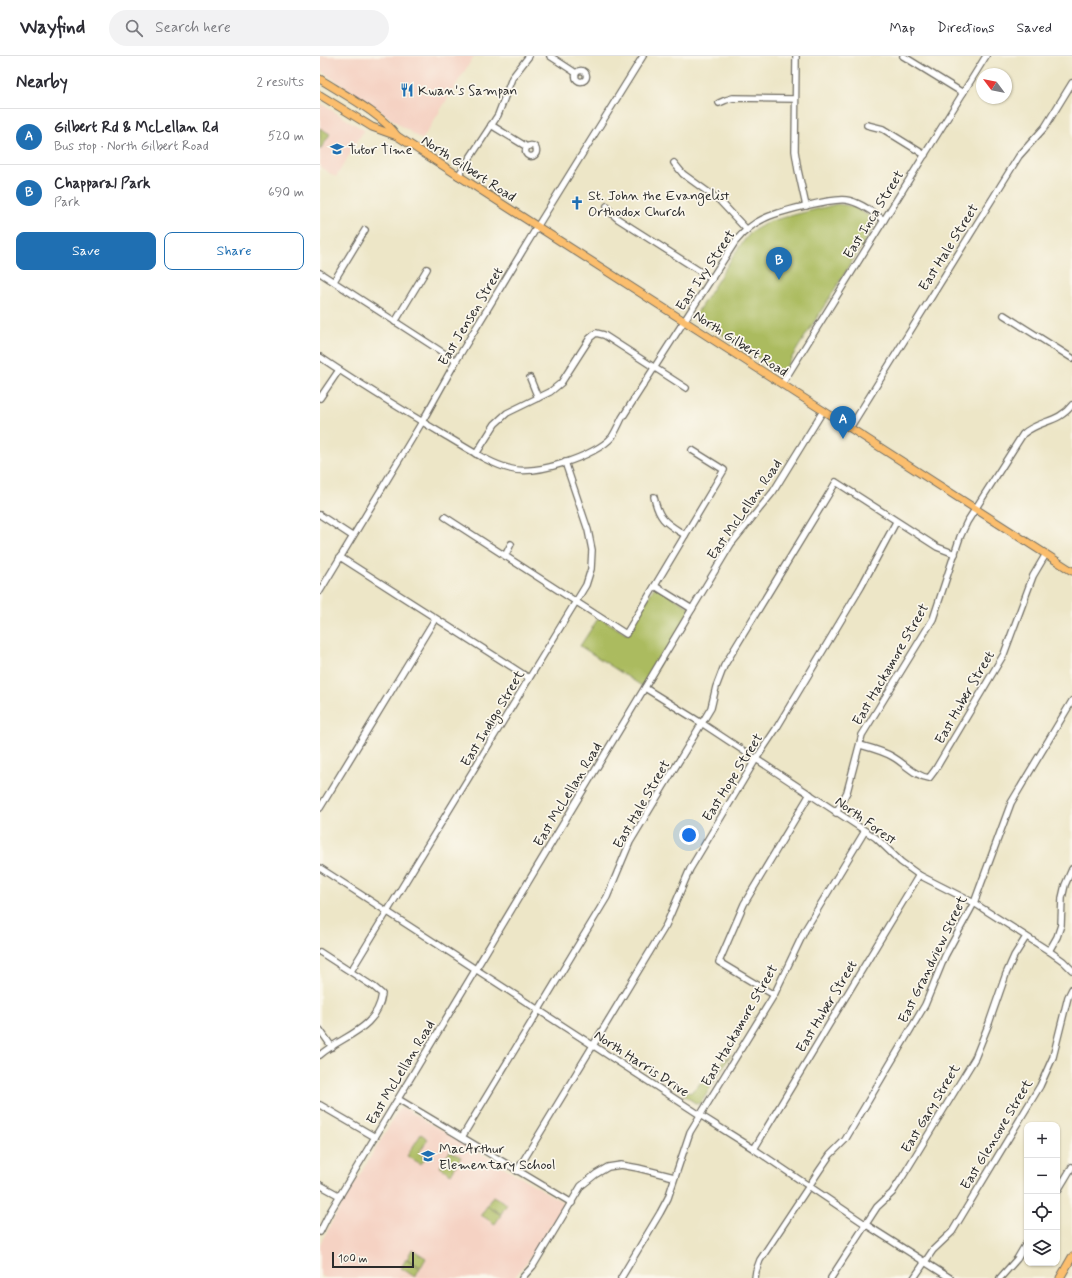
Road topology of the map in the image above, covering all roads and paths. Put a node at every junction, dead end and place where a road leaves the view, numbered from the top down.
1 (529, 56) edge
2 (550, 56) edge
3 (643, 56) edge
4 (796, 56) edge
5 (903, 56) edge
6 (986, 56) edge
7 (576, 73) dead end
8 (320, 78) edge
9 (1072, 83) edge
10 (963, 93) junction
11 (320, 95) edge
12 (795, 99) junction
13 (719, 103) dead end
14 (492, 125) junction
15 (867, 125) dead end
16 (397, 136) junction
17 (526, 148) dead end
18 (924, 155) junction
19 (674, 163) dead end
20 (458, 176) junction
21 (606, 206) dead end
22 (806, 206) junction
23 (884, 220) junction
24 (537, 227) junction
25 (365, 230) dead end
26 (746, 230) junction
27 (426, 269) dead end
28 (320, 273) edge
29 (712, 279) junction
30 (334, 281) junction
31 (1004, 315) dead end
32 (395, 322) junction
33 (684, 322) junction
34 (320, 358) edge
35 (1072, 358) edge
36 (456, 361) junction
37 (654, 368) junction
38 (339, 370) junction
39 (530, 378) dead end
40 (782, 384) junction
41 (686, 388) dead end
42 (320, 398) edge
43 (538, 398) junction
44 (1072, 405) edge
45 (823, 411) junction
46 (422, 422) junction
47 (850, 428) junction
48 (692, 450) dead end
49 (476, 454) junction
50 (565, 462) junction
51 (654, 497) dead end
52 (976, 509) junction
53 (320, 515) edge
54 (445, 517) dead end
55 (896, 522) junction
56 (685, 535) junction
57 (352, 536) junction
58 (511, 544) dead end
59 (955, 554) junction
60 (1046, 554) junction
61 (505, 556) junction
62 (340, 557) junction
63 (1072, 571) edge
64 (655, 586) junction
65 (320, 591) edge
66 (576, 603) junction
67 (692, 609) junction
68 (435, 619) junction
69 (530, 678) junction
70 (645, 688) junction
71 (1072, 701) edge
72 (703, 724) junction
73 (860, 745) junction
74 (756, 759) junction
75 (810, 794) junction
76 (320, 808) edge
77 (836, 812) junction
78 (865, 831) junction
79 (320, 868) edge
80 (1072, 869) edge
81 (919, 875) junction
82 (974, 903) junction
83 (387, 912) junction
84 (1026, 937) junction
85 (1049, 951) junction
86 (320, 952) edge
87 (476, 970) junction
88 (1072, 970) edge
89 (351, 971) junction
90 (1072, 989) edge
91 (774, 995) junction
92 (538, 1011) junction
93 (320, 1030) edge
94 (594, 1045) junction
95 (332, 1047) junction
96 (320, 1055) edge
97 (398, 1099) junction
98 (320, 1105) edge
99 (700, 1115) junction
100 (375, 1137) junction
101 (462, 1137) junction
102 (754, 1148) junction
103 (1072, 1167) edge
104 (517, 1171) junction
105 (674, 1177) junction
106 (320, 1185) edge
107 (809, 1186) junction
108 (1060, 1187) edge
109 (340, 1196) junction
110 (572, 1203) junction
111 (865, 1224) junction
112 (320, 1232) edge
113 (1024, 1247) edge
114 (1072, 1257) edge
115 (925, 1262) junction
116 (522, 1278) edge
117 (621, 1278) edge
118 (755, 1278) edge
119 (831, 1278) edge
120 (914, 1278) edge
121 (950, 1278) edge
122 (1000, 1278) edge
123 (1060, 1278) edge

1 - 14 street
2 - 7 street
3 - 24 street, East Jensen Street
4 - 12 street
5 - 10 street
6 - 10 street, East Inca Street
8 - 16 main road, North Gilbert Road
9 - 47 street, East Hale Street
10 - 18 street, East Inca Street
11 - 16 main road, North Gilbert Road
12 - 13 street
12 - 22 street
14 - 17 street
14 - 20 street
15 - 18 street
16 - 20 main road, North Gilbert Road
18 - 23 street, East Inca Street
19 - 26 street
20 - 24 main road, North Gilbert Road
21 - 29 street
22 - 23 street, East Ivy Street
22 - 26 street, East Ivy Street
23 - 40 street, East Inca Street
24 - 33 main road, North Gilbert Road
24 - 36 street, East Jensen Street
25 - 30 street
26 - 29 street, East Ivy Street
27 - 32 street
28 - 30 street
29 - 33 street, East Ivy Street
30 - 32 street
31 - 35 street
32 - 36 street
33 - 37 street, East Ivy Street
33 - 40 main road, North Gilbert Road
34 - 38 street, East Ivy Street
36 - 46 street, East Jensen Street
37 - 41 street
37 - 43 street
37 - 50 street, East Ivy Street
38 - 42 street
38 - 46 street, East Ivy Street
39 - 43 street
40 - 45 main road, North Gilbert Road
43 - 49 street
44 - 52 street, East Hackamore Street
45 - 47 main road, North Gilbert Road
45 - 67 street, East McLellan Road
46 - 49 street, East Ivy Street
46 - 57 street, East Jensen Street
47 - 52 main road, North Gilbert Road
48 - 56 street
49 - 50 street, East Ivy Street
50 - 66 street, East Indigo Street
51 - 56 street
52 - 59 street, East Hackamore Street
52 - 60 main road, North Gilbert Road
53 - 57 street
54 - 61 street
55 - 59 street
55 - 72 street, East Hale Street
55 - 74 street, East Hope Street
56 - 64 street
57 - 62 street, East Jensen Street
58 - 61 street
59 - 73 street, East Hackamore Street
60 - 63 main road, North Gilbert Road
60 - 73 street, East Huber Street
61 - 66 street
62 - 65 street, East Jensen Street
62 - 68 street
64 - 66 street
64 - 67 street
66 - 69 street, East Indigo Street
67 - 70 street, East McLellan Road
68 - 69 street
68 - 76 street
69 - 83 street, East Indigo Street
70 - 72 street, North Forest
70 - 87 street, East McLellan Road
71 - 82 street, East Grandview Street
72 - 74 street, North Forest
72 - 92 street, East Hale Street
73 - 77 street, East Hackamore Street
74 - 75 street, North Forest
74 - 94 street, East Hope Street
75 - 77 street, North Forest
75 - 91 street
77 - 78 street, North Forest
78 - 81 street, North Forest
78 - 91 street, East Hackamore Street
79 - 83 street, North Harris Drive
80 - 85 street
81 - 82 street, North Forest
81 - 102 street, East Huber Street
82 - 84 street, North Forest
82 - 107 street, East Grandview Street
83 - 87 street, North Harris Drive
83 - 89 street, East Indigo Street
84 - 85 street, North Forest
84 - 111 street, East Gary Street
85 - 88 street, North Forest
86 - 89 street
87 - 92 street, North Harris Drive
87 - 97 street, East McLellan Road
89 - 95 street
90 - 115 street, East Glencove Street
91 - 99 street, East Hackamore Street
92 - 94 street, North Harris Drive
92 - 101 street, East Hale Street
93 - 95 street
94 - 99 street, North Harris Drive
94 - 104 street, East Hope Street
95 - 96 street
97 - 100 street, East McLellan Road
97 - 101 street
98 - 100 street
99 - 102 street, North Harris Drive
99 - 105 street, East Hackamore Street
100 - 109 street, East McLellan Road
101 - 104 street
102 - 107 street, North Harris Drive
103 - 108 street
104 - 110 street
105 - 110 street
105 - 117 street, East Hackamore Street
106 - 109 street
107 - 111 street, North Harris Drive
107 - 118 street, East Grandview Street
109 - 112 street, East McLellan Road
110 - 116 street
111 - 115 street, North Harris Drive
111 - 119 street, East Gary Street
113 - 122 street
114 - 123 main road
115 - 120 street, East Glencove Street
115 - 121 street, North Harris Drive

